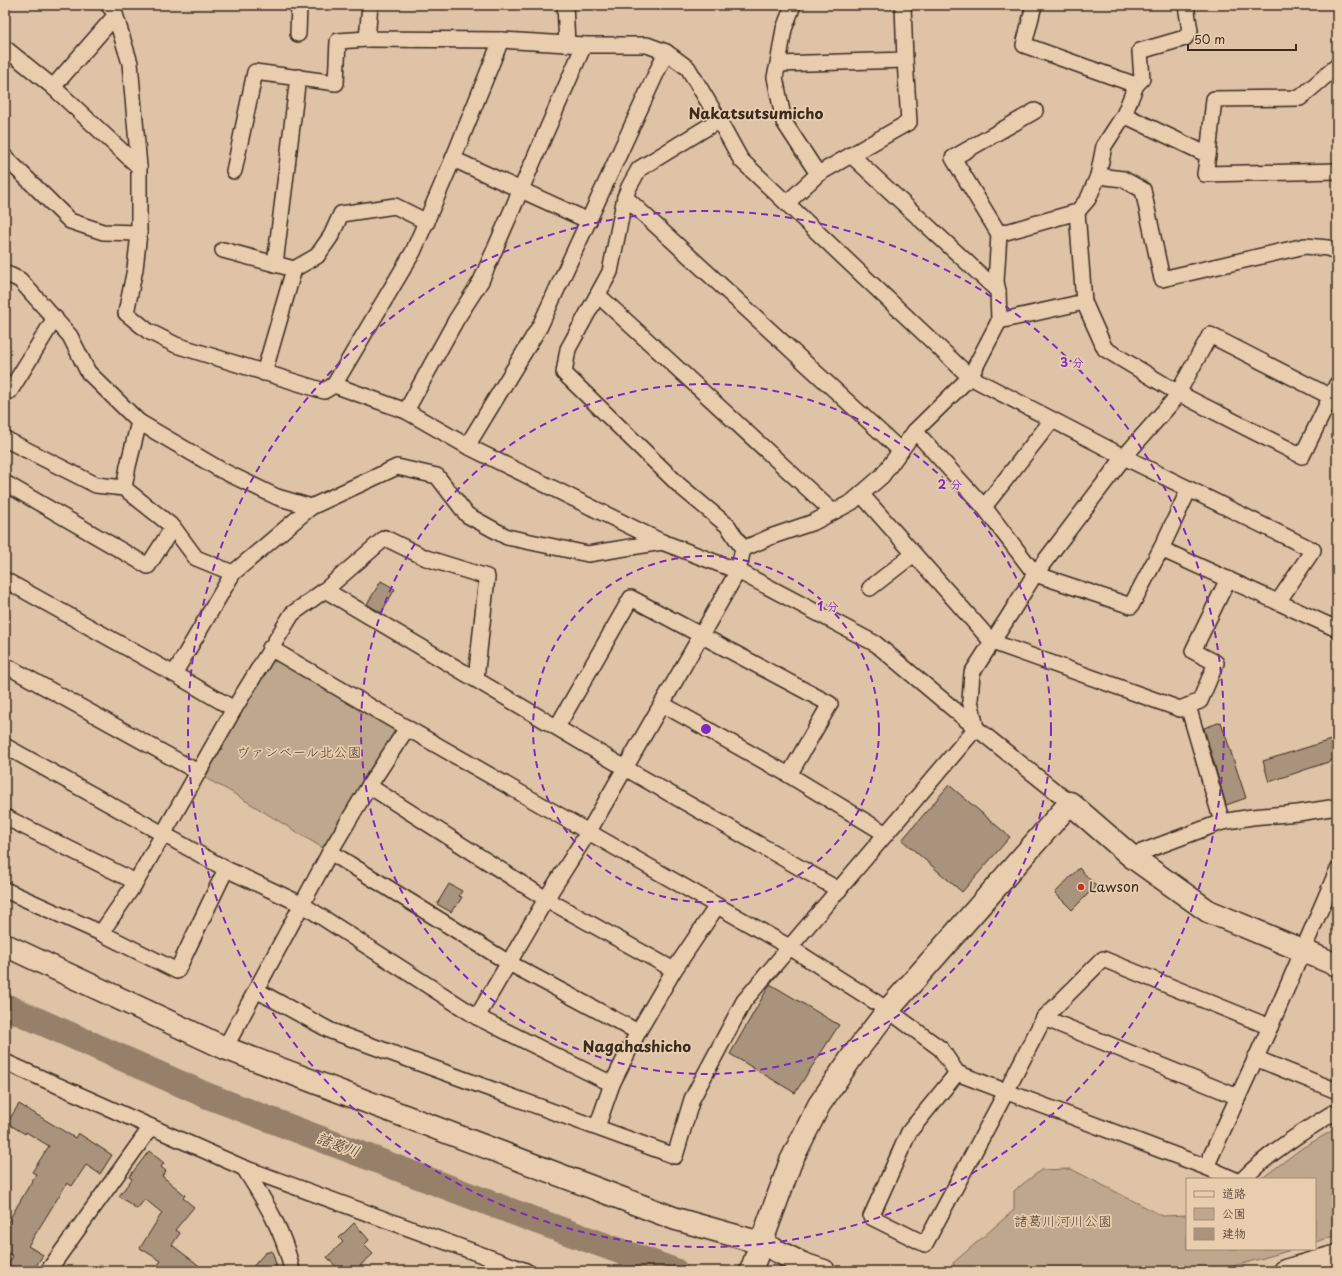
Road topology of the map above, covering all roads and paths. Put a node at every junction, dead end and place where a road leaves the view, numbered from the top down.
1 (299, 5) edge
2 (370, 5) edge
3 (565, 5) edge
4 (793, 5) edge
5 (903, 5) edge
6 (1034, 5) edge
7 (1186, 5) edge
8 (112, 10) edge
9 (298, 34) dead end
10 (367, 39) junction
11 (502, 40) junction
12 (566, 44) junction
13 (584, 45) junction
14 (5, 48) edge
15 (666, 52) junction
16 (905, 60) junction
17 (778, 64) junction
18 (1337, 66) edge
19 (298, 77) junction
20 (1136, 85) junction
21 (53, 87) junction
22 (1035, 112) dead end
23 (1124, 115) junction
24 (719, 120) junction
25 (851, 155) junction
26 (1208, 155) junction
27 (5, 157) edge
28 (453, 160) junction
29 (138, 168) junction
30 (234, 171) dead end
31 (1337, 171) edge
32 (818, 174) junction
33 (1098, 176) junction
34 (521, 191) junction
35 (625, 197) junction
36 (787, 203) junction
37 (1077, 212) junction
38 (588, 221) junction
39 (427, 222) junction
40 (139, 233) junction
41 (999, 234) junction
42 (223, 250) dead end
43 (1337, 252) edge
44 (275, 264) junction
45 (294, 269) junction
46 (5, 273) edge
47 (998, 291) junction
48 (598, 295) junction
49 (1084, 302) junction
50 (55, 318) junction
51 (999, 321) junction
52 (264, 373) junction
53 (970, 378) junction
54 (334, 385) junction
55 (10, 391) dead end
56 (1178, 393) junction
57 (1335, 394) edge
58 (406, 411) junction
59 (1052, 420) junction
60 (139, 422) junction
61 (916, 431) junction
62 (5, 439) edge
63 (467, 446) junction
64 (901, 451) junction
65 (1124, 457) junction
66 (5, 483) edge
67 (124, 488) junction
68 (1188, 489) junction
69 (861, 494) junction
70 (310, 507) junction
71 (984, 507) junction
72 (833, 512) junction
73 (173, 528) junction
74 (662, 542) junction
75 (743, 549) junction
76 (1161, 549) junction
77 (914, 554) junction
78 (738, 570) junction
79 (233, 573) junction
80 (1035, 574) junction
81 (1228, 579) junction
82 (5, 580) edge
83 (870, 588) dead end
84 (325, 590) junction
85 (1278, 602) junction
86 (1337, 628) edge
87 (701, 636) junction
88 (992, 642) junction
89 (270, 648) junction
90 (5, 665) edge
91 (174, 674) junction
92 (476, 679) junction
93 (662, 704) junction
94 (1188, 706) junction
95 (234, 709) junction
96 (557, 727) junction
97 (407, 728) junction
98 (976, 728) junction
99 (5, 746) edge
100 (625, 768) junction
101 (198, 772) junction
102 (789, 775) junction
103 (369, 786) junction
104 (1070, 803) junction
105 (1337, 807) edge
106 (5, 817) edge
107 (1222, 822) junction
108 (589, 832) junction
109 (163, 833) junction
110 (886, 834) junction
111 (330, 852) junction
112 (1131, 856) junction
113 (226, 869) junction
114 (1336, 876) edge
115 (136, 882) junction
116 (5, 890) edge
117 (839, 890) junction
118 (546, 899) junction
119 (303, 905) junction
120 (717, 906) junction
121 (101, 933) junction
122 (5, 945) edge
123 (791, 948) junction
124 (1302, 951) junction
125 (509, 963) junction
126 (1337, 965) edge
127 (674, 970) junction
128 (256, 990) junction
129 (888, 1010) junction
130 (477, 1017) junction
131 (1044, 1018) junction
132 (1270, 1027) junction
133 (638, 1032) junction
134 (225, 1048) junction
135 (1255, 1058) junction
136 (5, 1062) edge
137 (957, 1073) junction
138 (612, 1084) junction
139 (1337, 1091) edge
140 (1006, 1092) junction
141 (1238, 1097) junction
142 (1337, 1112) edge
143 (150, 1127) junction
144 (597, 1127) junction
145 (1206, 1167) junction
146 (244, 1168) junction
147 (1231, 1178) edge
148 (1244, 1178) edge
149 (756, 1256) edge
150 (1337, 1256) edge
151 (48, 1271) edge
152 (292, 1271) edge
153 (526, 1271) edge
154 (824, 1271) edge
155 (1285, 1271) edge

1 - 9 street
2 - 10 street
3 - 12 street
4 - 17 street
5 - 16 street
6 - 20 street
7 - 20 street
8 - 21 street
8 - 29 street
10 - 11 street
10 - 19 street
11 - 12 street
11 - 28 street
12 - 13 street
13 - 15 street
13 - 34 street
14 - 21 street
15 - 24 street
15 - 38 street
16 - 17 street
16 - 25 street
17 - 32 street
18 - 26 street
19 - 30 street
19 - 44 street
20 - 23 street
21 - 29 street
22 - 41 street
23 - 26 street
23 - 33 street
24 - 35 street
24 - 36 street
25 - 32 street
25 - 47 street
26 - 31 street
27 - 40 street
28 - 34 street
28 - 39 street
29 - 40 street
32 - 36 street
33 - 37 street
33 - 43 street
34 - 38 street
34 - 58 street
35 - 48 street
35 - 64 street
36 - 53 street
37 - 41 street
37 - 49 street
38 - 63 street
39 - 45 street
39 - 54 street
40 - 52 street
41 - 47 street
42 - 44 street
44 - 45 street
45 - 52 street
46 - 50 street
47 - 51 street
48 - 72 street
48 - 75 street
49 - 51 street
49 - 56 street
50 - 55 street
50 - 60 street
51 - 53 street
52 - 54 street
53 - 59 street
53 - 61 street
54 - 58 street
56 - 57 street
56 - 57 street
56 - 65 street
58 - 63 street
59 - 65 street
59 - 71 street
60 - 67 street
60 - 70 street
61 - 64 street
61 - 71 street
62 - 67 street
63 - 74 street
64 - 69 street
65 - 68 street
65 - 80 street
66 - 73 street
67 - 73 street
68 - 76 street
68 - 85 street
69 - 72 street
69 - 77 street
70 - 74 street
70 - 79 street
71 - 80 street
72 - 75 street
73 - 79 street
74 - 78 street
75 - 78 street
76 - 80 street
76 - 81 street
77 - 83 street
77 - 88 street
78 - 87 street
78 - 98 street
79 - 91 street
80 - 88 street
81 - 85 street
81 - 94 street
82 - 91 street
84 - 89 street
84 - 92 street
84 - 92 street
85 - 86 street
87 - 93 street
87 - 96 street
87 - 102 street
88 - 94 street
88 - 98 street
89 - 95 street
89 - 97 street
90 - 101 street
91 - 95 street
92 - 96 street
93 - 100 street
93 - 102 street
94 - 107 street
95 - 101 street
96 - 100 street
97 - 103 street
97 - 108 street
98 - 104 street
98 - 110 street
99 - 109 street
100 - 108 street
100 - 117 street
101 - 109 street
102 - 110 street
103 - 111 street
103 - 118 street
104 - 112 street
104 - 129 street
105 - 107 street
106 - 115 street
107 - 112 street
108 - 118 street
108 - 120 street
109 - 113 street
109 - 115 street
110 - 117 street
111 - 119 street
111 - 125 street
112 - 124 street
113 - 119 street
113 - 121 street
114 - 124 street
115 - 121 street
116 - 121 street
117 - 123 street
118 - 125 street
118 - 127 street
119 - 128 street
119 - 130 street
120 - 123 street
120 - 127 street
122 - 134 street
123 - 129 street
123 - 144 street
124 - 126 street
124 - 132 street
125 - 130 street
125 - 133 street
127 - 133 street
128 - 134 street
128 - 144 street
129 - 137 street
129 - 149 street
130 - 138 street
131 - 132 street
131 - 140 street
131 - 141 street
132 - 135 street
133 - 138 street
134 - 149 street
135 - 139 street
135 - 141 street
136 - 143 street
137 - 140 street
137 - 140 street
138 - 144 street
140 - 145 street
141 - 145 street
142 - 148 street
143 - 146 street
143 - 151 street
145 - 147 street
146 - 152 street
146 - 153 street
149 - 154 street
150 - 155 street

